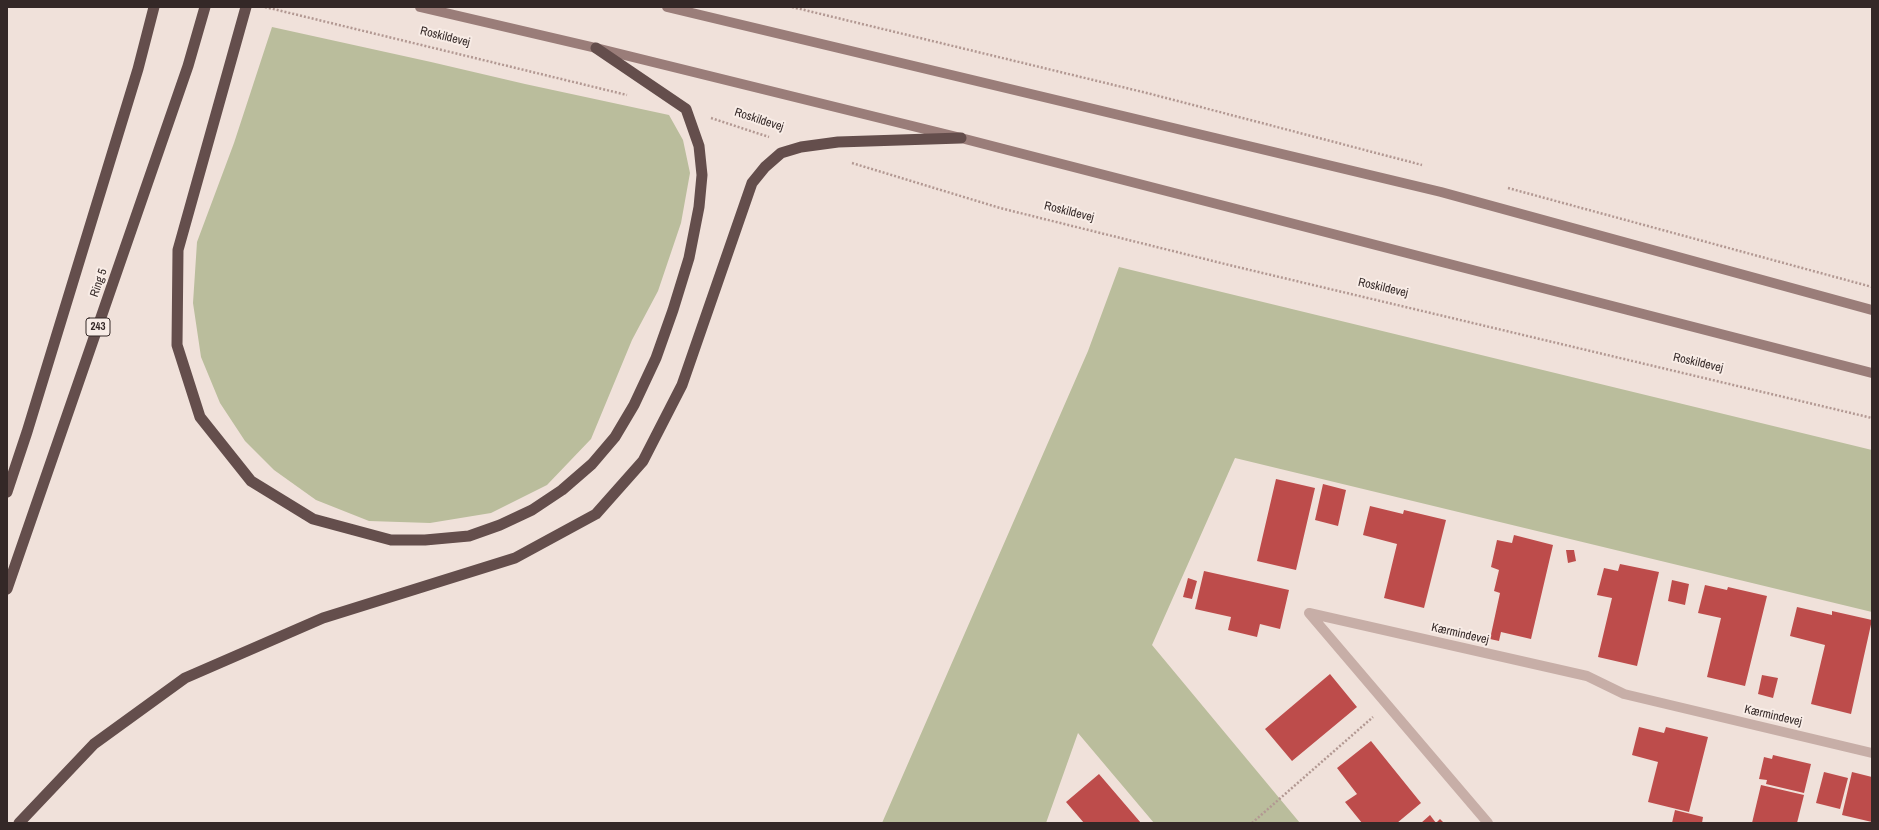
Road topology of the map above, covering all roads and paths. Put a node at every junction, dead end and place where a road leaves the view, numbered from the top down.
1 (154, 7) edge
2 (205, 7) edge
3 (246, 7) edge
4 (265, 7) edge
5 (420, 7) edge
6 (668, 7) edge
7 (792, 7) edge
8 (596, 48) junction
9 (633, 96) dead end
10 (686, 109) junction
11 (961, 138) junction
12 (801, 147) junction
13 (845, 161) dead end
14 (1427, 166) dead end
15 (1503, 187) dead end
16 (1872, 287) edge
17 (1872, 310) edge
18 (1872, 373) edge
19 (1872, 418) edge
20 (7, 492) edge
21 (7, 589) edge
22 (1387, 705) junction
23 (1872, 753) edge
24 (19, 823) edge
25 (1252, 823) edge
26 (1488, 823) edge

1 - 20 highway
2 - 21 highway, Ring 5 / 243
3 - 10 highway
4 - 9 path, Roskildevej
5 - 8 main road, Roskildevej
6 - 17 main road
7 - 14 path
8 - 10 highway
8 - 11 main road, Roskildevej
10 - 12 path, Roskildevej
11 - 12 highway
11 - 18 main road, Roskildevej
12 - 24 highway
13 - 19 path, Roskildevej
15 - 16 path
22 - 23 street, Kærmindevej
22 - 25 path
22 - 26 street, Kærmindevej

